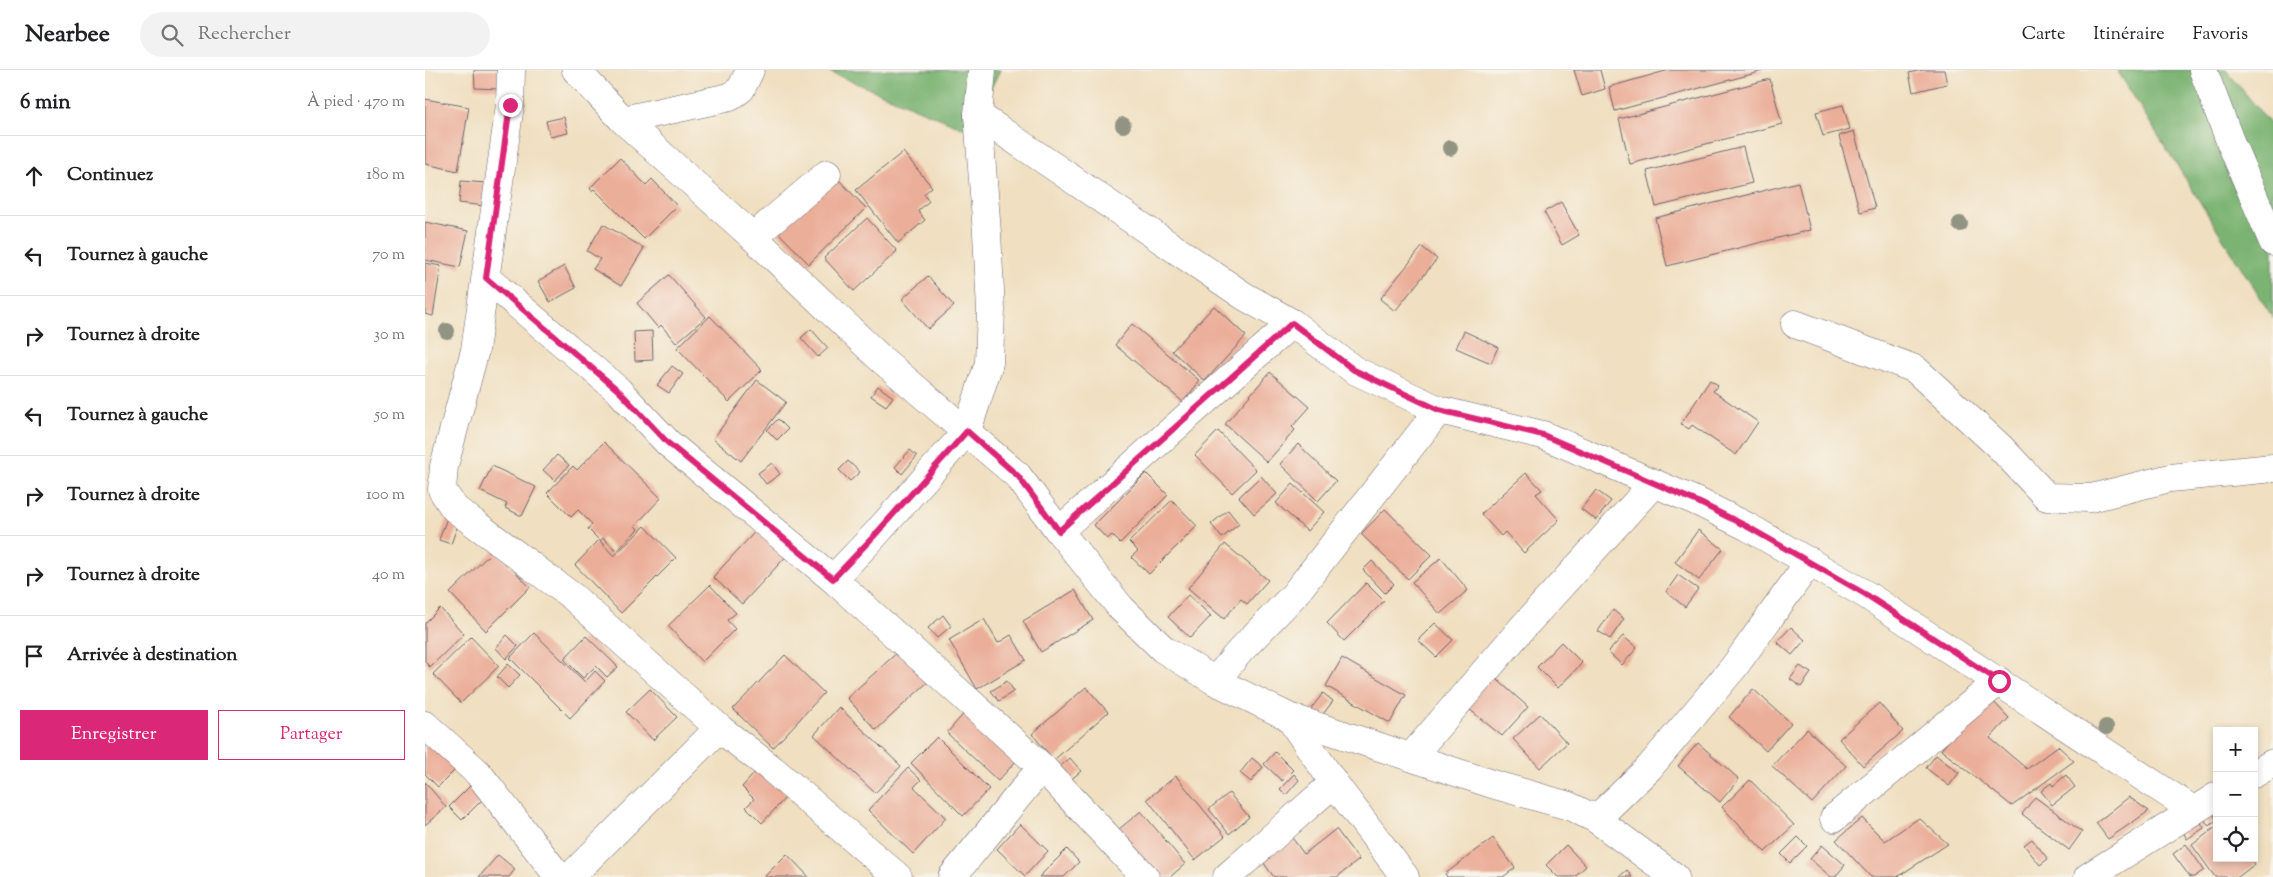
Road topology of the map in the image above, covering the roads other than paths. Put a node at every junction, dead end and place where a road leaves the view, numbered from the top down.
1 (511, 70) edge
2 (576, 70) edge
3 (749, 70) edge
4 (982, 70) edge
5 (2203, 70) edge
6 (978, 115) junction
7 (623, 120) junction
8 (827, 174) dead end
9 (753, 237) junction
10 (2273, 242) edge
11 (486, 278) junction
12 (1292, 323) junction
13 (1795, 324) dead end
14 (1439, 410) junction
15 (967, 431) junction
16 (2273, 468) edge
17 (1653, 483) junction
18 (1059, 531) junction
19 (1810, 561) junction
20 (833, 579) junction
21 (1215, 681) junction
22 (1999, 681) junction
23 (1289, 717) junction
24 (425, 724) edge
25 (719, 728) junction
26 (1411, 757) junction
27 (2273, 763) edge
28 (1042, 767) junction
29 (2257, 772) edge
30 (1334, 783) junction
31 (2213, 798) edge
32 (2193, 810) junction
33 (1834, 818) dead end
34 (1596, 819) junction
35 (559, 877) edge
36 (571, 877) edge
37 (898, 877) edge
38 (952, 877) edge
39 (1145, 877) edge
40 (1227, 877) edge
41 (1405, 877) edge
42 (1675, 877) edge
43 (2088, 877) edge

1 - 11 street
2 - 7 street
3 - 7 street
4 - 6 street
5 - 10 street
6 - 12 street
6 - 15 street
7 - 9 street
8 - 9 street
9 - 15 street
11 - 20 street
11 - 25 street
12 - 14 street
12 - 18 street
13 - 16 street
14 - 17 street
14 - 21 street
15 - 18 street
15 - 20 street
17 - 19 street
17 - 26 street
18 - 21 street
19 - 22 street
19 - 34 street
20 - 28 street
21 - 23 street
22 - 32 street
22 - 33 street
23 - 26 street
23 - 30 street
24 - 35 street
25 - 36 street
25 - 37 street
26 - 34 street
27 - 29 street
28 - 38 street
28 - 39 street
30 - 40 street
30 - 41 street
31 - 32 street
32 - 43 street
34 - 42 street

